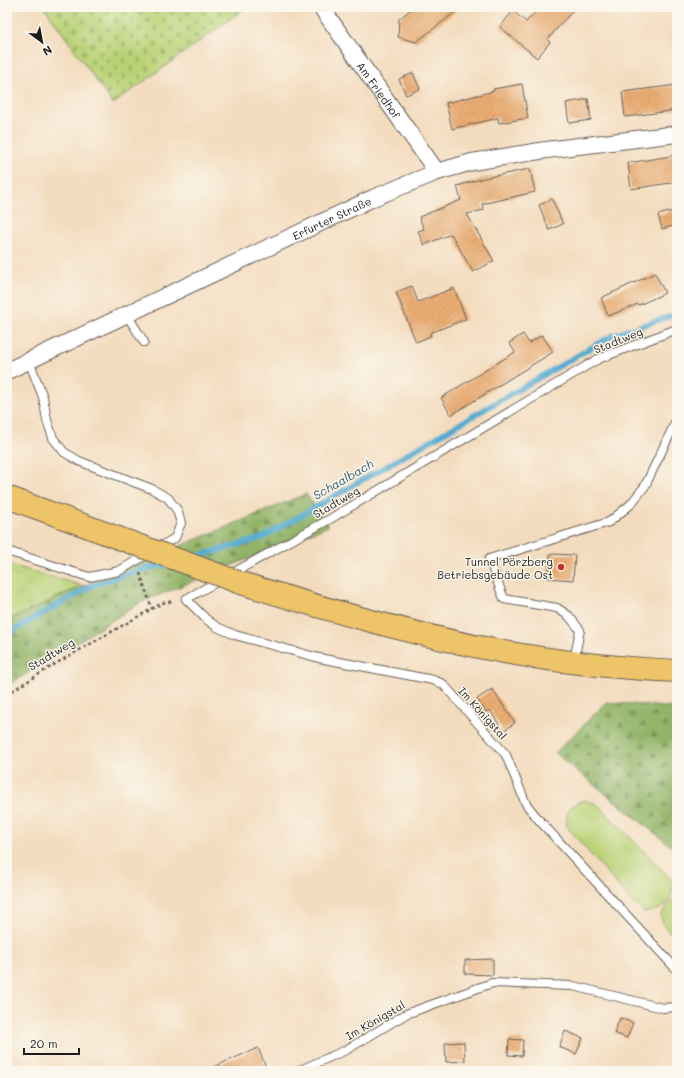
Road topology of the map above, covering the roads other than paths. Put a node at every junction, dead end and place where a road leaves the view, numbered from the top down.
1 (321, 7) edge
2 (677, 134) edge
3 (437, 172) junction
4 (127, 315) junction
5 (677, 329) edge
6 (144, 342) dead end
7 (29, 361) junction
8 (7, 371) edge
9 (677, 419) edge
10 (7, 497) edge
11 (7, 551) edge
12 (186, 599) joint
13 (574, 663) junction
14 (677, 672) edge
15 (677, 970) edge
16 (677, 1007) edge
17 (298, 1071) edge

1 - 3 street, Am Friedhof
2 - 3 street, Erfurter Straße
3 - 4 street, Erfurter Straße
4 - 6 lane
4 - 7 street, Erfurter Straße
5 - 12 lane, Stadtweg
7 - 8 street, Erfurter Straße
7 - 11 lane
9 - 13 lane
10 - 13 main road, bridge
12 - 15 lane, Im Königstal
13 - 14 main road
16 - 17 lane, Im Königstal

